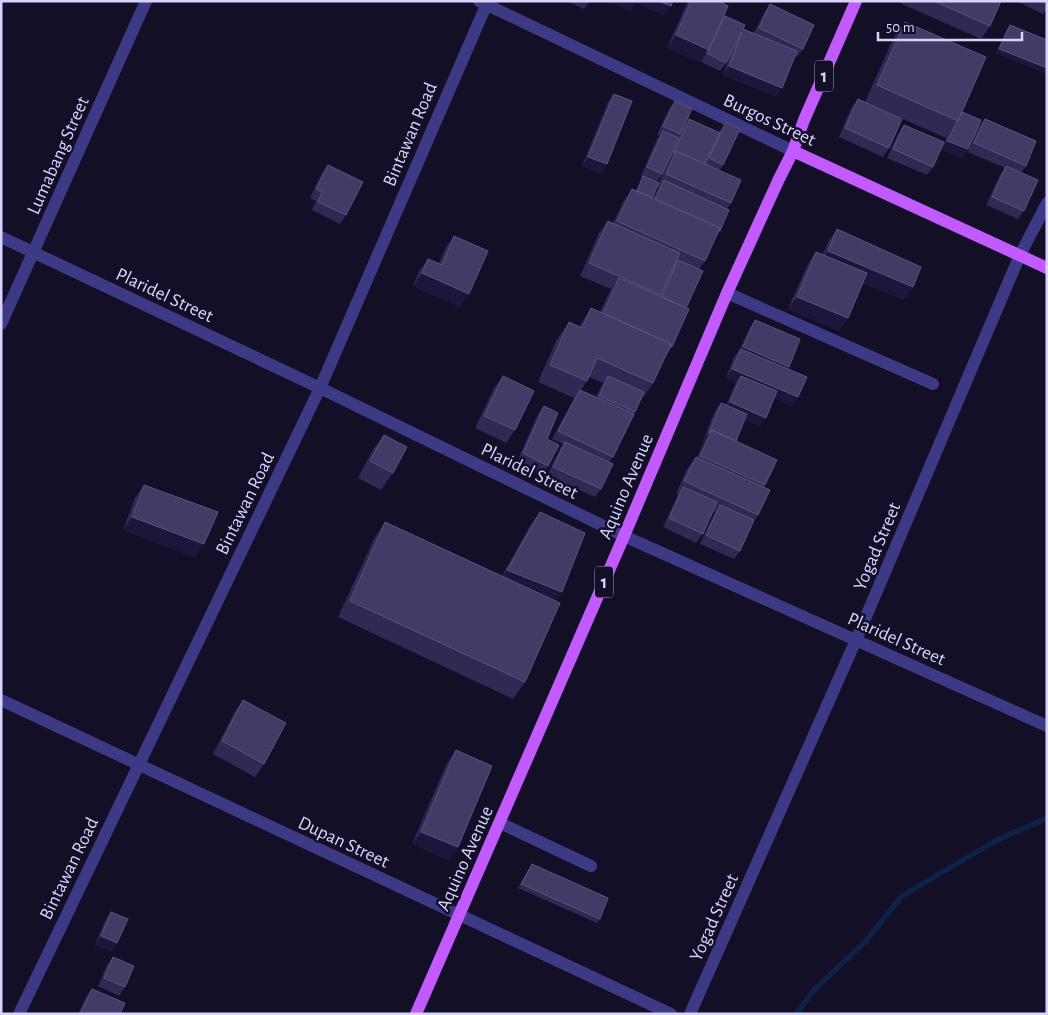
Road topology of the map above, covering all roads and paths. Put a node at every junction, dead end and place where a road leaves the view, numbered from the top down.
1 (146, 1) edge
2 (856, 1) edge
3 (484, 2) edge
4 (793, 151) junction
5 (1047, 203) edge
6 (1, 237) edge
7 (33, 253) junction
8 (1020, 255) junction
9 (1047, 268) edge
10 (727, 293) junction
11 (1, 324) edge
12 (933, 384) dead end
13 (320, 388) junction
14 (624, 536) junction
15 (856, 640) junction
16 (1, 700) edge
17 (1047, 726) edge
18 (139, 764) junction
19 (500, 823) junction
20 (592, 866) dead end
21 (459, 915) junction
22 (19, 1014) edge
23 (416, 1014) edge
24 (671, 1014) edge
25 (690, 1014) edge

1 - 7 street, Lumabang Street
2 - 4 main road, Aquino Avenue / 1
3 - 4 street, Burgos Street
3 - 13 street, Bintawan Road
4 - 8 main road, Burgos Street
4 - 10 main road, Aquino Avenue / 1
5 - 8 street, Yogad Street
6 - 7 street, Plaridel Street
7 - 11 street, Lumabang Street
7 - 13 street, Plaridel Street
8 - 9 main road, Burgos Street
8 - 15 street, Yogad Street
10 - 12 street
10 - 14 main road, Aquino Avenue / 1
13 - 14 street, Plaridel Street
13 - 18 street, Bintawan Road
14 - 15 street, Plaridel Street
14 - 19 main road, Aquino Avenue / 1
15 - 17 street, Plaridel Street
15 - 25 street, Yogad Street
16 - 18 street, Dupan Street
18 - 21 street, Dupan Street
18 - 22 street, Bintawan Road
19 - 20 street
19 - 21 main road, Aquino Avenue / 1
21 - 23 main road, Aquino Avenue / 1
21 - 24 street, Dupan Street

